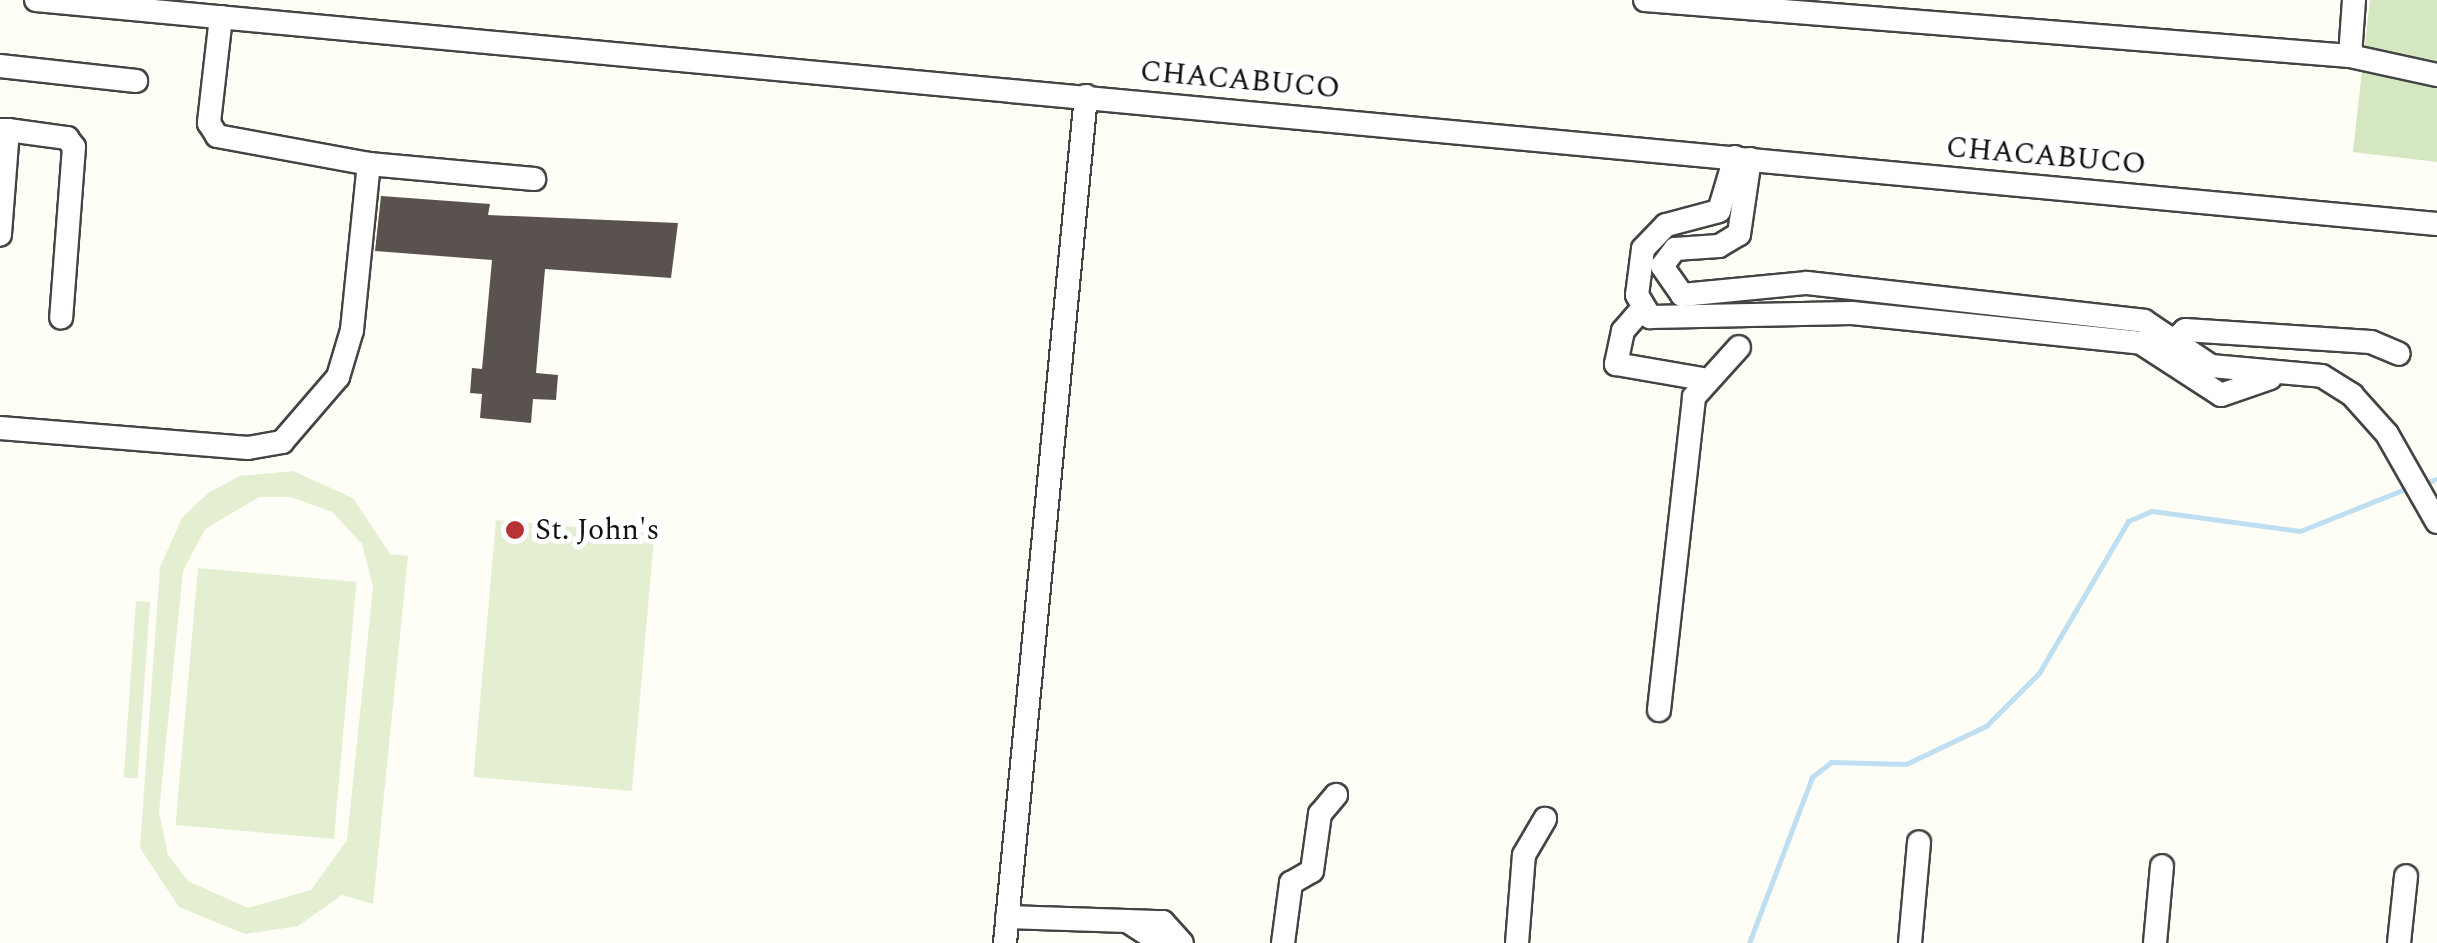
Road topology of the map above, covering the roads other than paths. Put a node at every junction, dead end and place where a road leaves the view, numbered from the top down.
1 (36, 0) edge
2 (1645, 0) edge
3 (2354, 0) edge
4 (221, 17) junction
5 (2350, 56) junction
6 (0, 66) edge
7 (2437, 75) edge
8 (136, 81) dead end
9 (1086, 96) junction
10 (4, 130) edge
11 (1742, 158) junction
12 (369, 164) junction
13 (534, 179) dead end
14 (2437, 224) edge
15 (0, 235) edge
16 (1803, 283) junction
17 (1829, 286) junction
18 (1718, 294) junction
19 (1642, 309) junction
20 (1827, 313) junction
21 (1794, 315) junction
22 (62, 318) dead end
23 (1724, 319) junction
24 (1738, 347) junction
25 (2167, 347) junction
26 (2399, 354) dead end
27 (1703, 379) junction
28 (0, 428) edge
29 (2437, 522) edge
30 (1660, 710) dead end
31 (1336, 795) dead end
32 (1544, 819) dead end
33 (1919, 842) dead end
34 (2162, 866) dead end
35 (2406, 876) dead end
36 (1007, 917) junction
37 (1128, 920) junction
38 (1056, 931) edge
39 (1005, 943) edge
40 (1161, 943) edge
41 (1182, 943) edge
42 (1283, 943) edge
43 (1517, 943) edge
44 (1910, 943) edge
45 (2155, 943) edge
46 (2400, 943) edge

1 - 4 street, CHACABUCO
2 - 5 street
3 - 5 street
4 - 9 street, CHACABUCO
4 - 12 street
5 - 7 street
6 - 8 street
9 - 11 street, CHACABUCO
9 - 36 street
10 - 15 street
10 - 22 street
11 - 14 street, CHACABUCO
11 - 18 street
11 - 19 street
12 - 13 street
12 - 28 street
16 - 17 street
16 - 18 street
16 - 21 street
17 - 20 street
17 - 25 street
18 - 23 street
19 - 23 street
19 - 27 street
20 - 21 street
20 - 25 street
21 - 23 street
21 - 24 street
23 - 24 street
24 - 27 street
25 - 26 street
25 - 29 street
27 - 30 street
31 - 42 street
32 - 43 street
33 - 44 street
34 - 45 street
35 - 46 street
36 - 38 street
36 - 39 street
37 - 38 street
37 - 40 street
37 - 41 street

